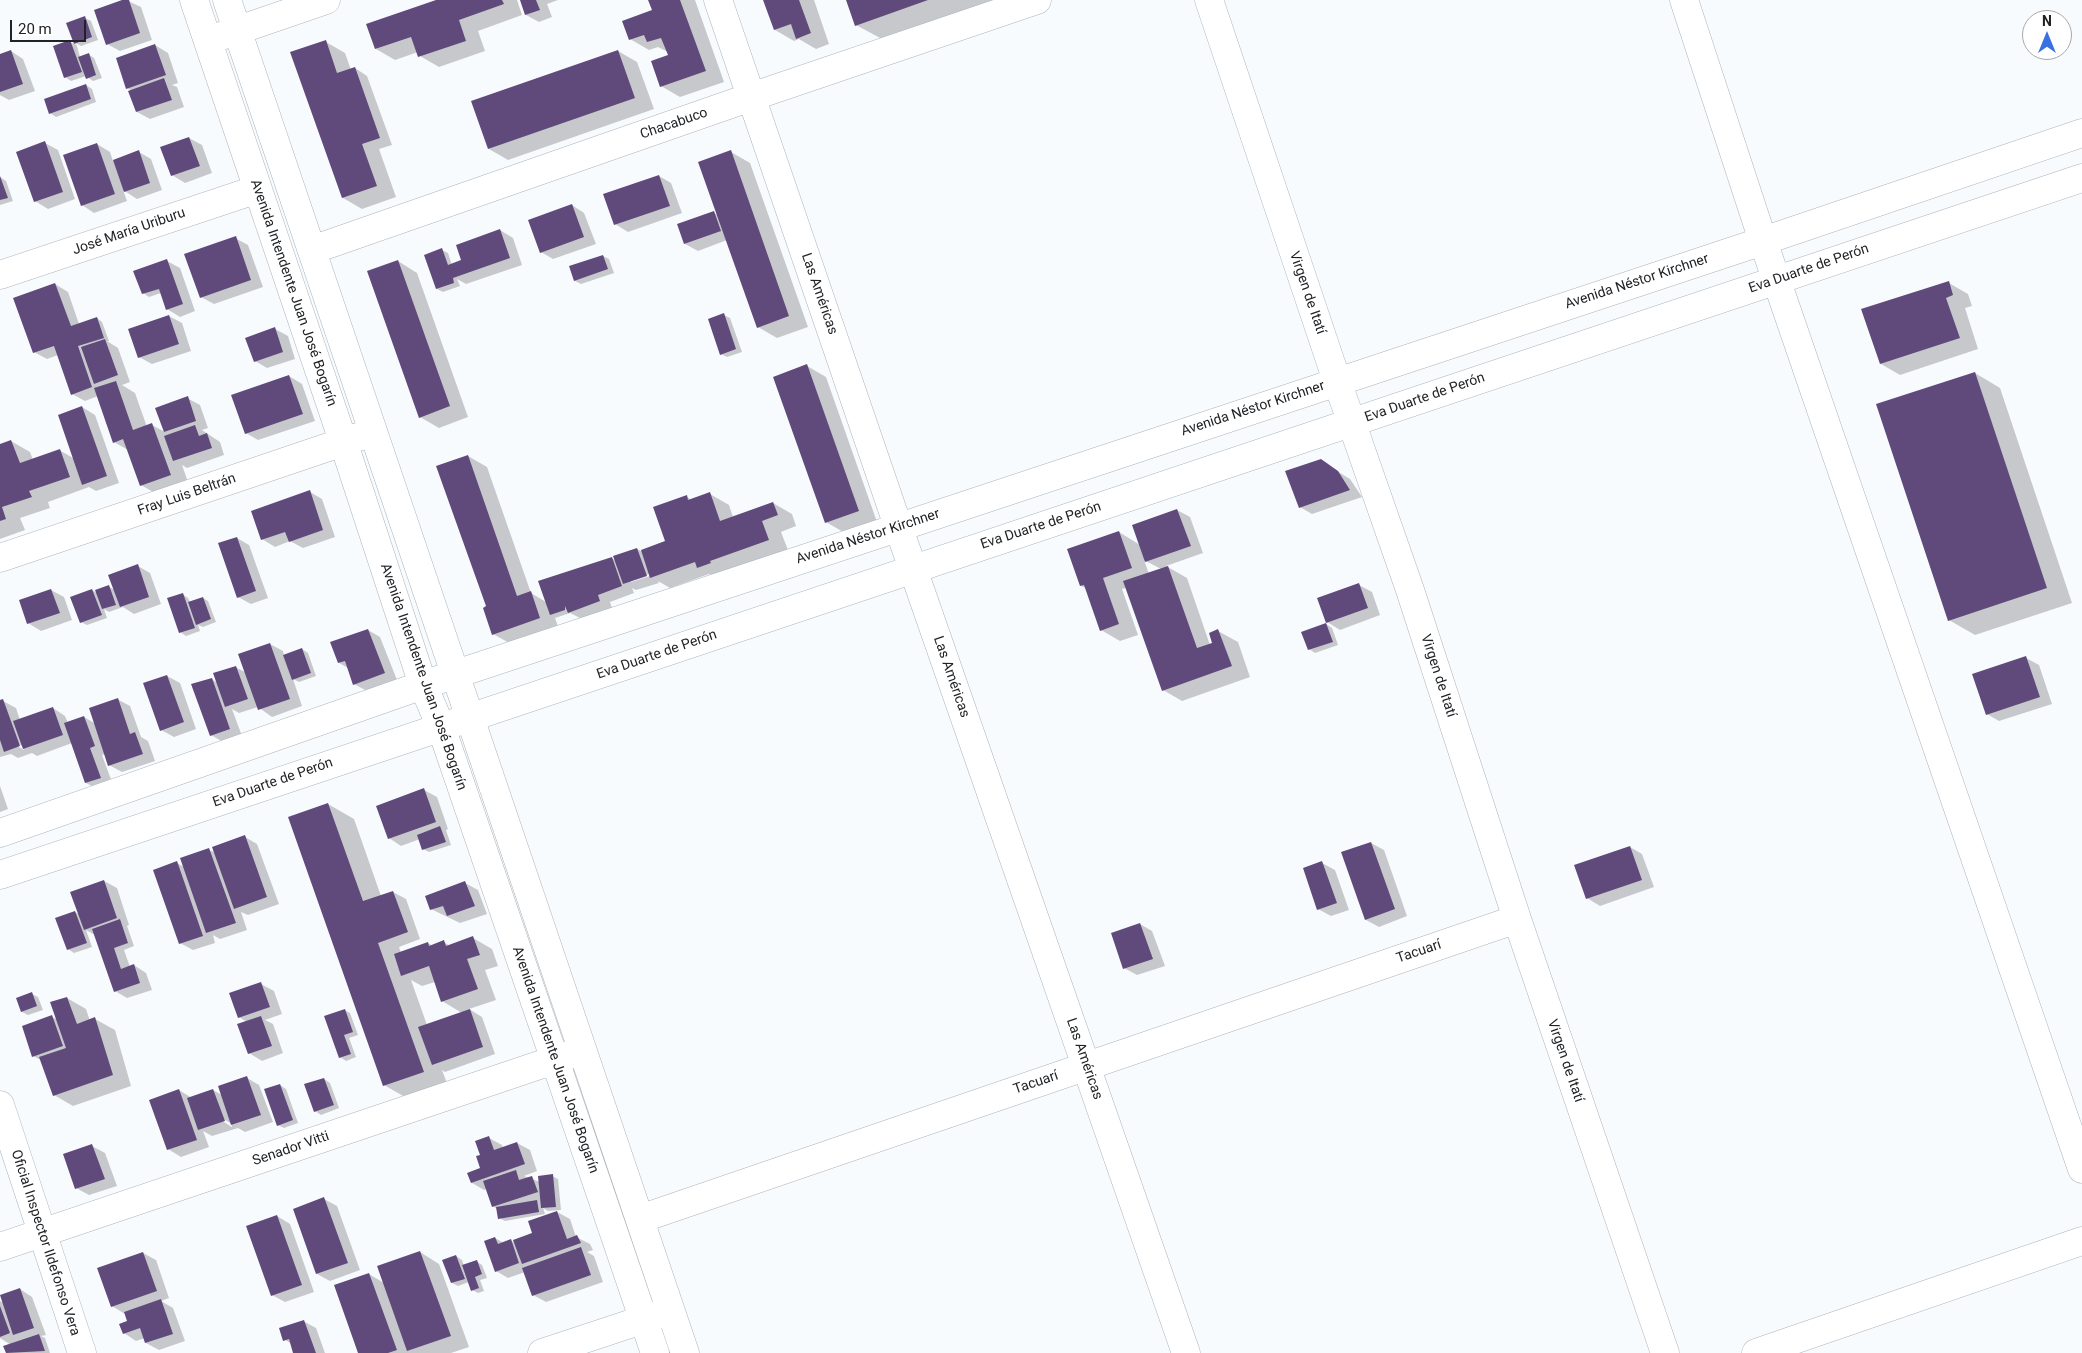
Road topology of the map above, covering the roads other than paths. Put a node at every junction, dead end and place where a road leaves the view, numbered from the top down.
1 (194, 0) edge
2 (227, 0) edge
3 (326, 0) edge
4 (718, 0) edge
5 (1037, 0) edge
6 (1208, 0) edge
7 (1684, 0) edge
8 (238, 30) junction
9 (207, 40) junction
10 (751, 97) junction
11 (2082, 133) edge
12 (2082, 178) edge
13 (258, 189) junction
14 (1763, 241) junction
15 (312, 250) junction
16 (0, 275) edge
17 (1777, 280) junction
18 (1337, 381) junction
19 (1351, 423) junction
20 (373, 432) junction
21 (344, 441) junction
22 (898, 526) junction
23 (0, 558) edge
24 (913, 569) junction
25 (456, 674) junction
26 (423, 685) junction
27 (470, 718) junction
28 (440, 727) junction
29 (0, 833) edge
30 (0, 875) edge
31 (1517, 919) junction
32 (583, 1050) junction
33 (555, 1060) junction
34 (1086, 1066) junction
35 (0, 1105) edge
36 (2082, 1170) edge
37 (640, 1219) junction
38 (41, 1233) junction
39 (2082, 1241) edge
40 (0, 1247) edge
41 (671, 1311) junction
42 (644, 1320) junction
43 (82, 1353) edge
44 (542, 1353) edge
45 (655, 1353) edge
46 (685, 1353) edge
47 (1186, 1353) edge
48 (1665, 1353) edge
49 (1756, 1353) edge

1 - 9 street, Avenida Intendente Juan José Bogarín
2 - 8 street, Avenida Intendente Juan José Bogarín
3 - 8 street
4 - 10 street, Las Américas
5 - 10 street, Chacabuco
6 - 18 street, Virgen de Itatí
7 - 14 street
8 - 9 street
8 - 15 street, Avenida Intendente Juan José Bogarín
9 - 13 street, Avenida Intendente Juan José Bogarín
10 - 15 street, Chacabuco
10 - 22 street, Las Américas
11 - 14 street, Avenida Néstor Kirchner
12 - 17 street, Eva Duarte de Perón
13 - 16 street, José María Uriburu
13 - 21 street, Avenida Intendente Juan José Bogarín
14 - 17 street
14 - 18 street, Avenida Néstor Kirchner
15 - 20 street, Avenida Intendente Juan José Bogarín
17 - 19 street, Eva Duarte de Perón
17 - 36 street
18 - 19 street, Virgen de Itatí
18 - 22 street, Avenida Néstor Kirchner
19 - 24 street, Eva Duarte de Perón
19 - 31 street, Virgen de Itatí
20 - 21 street, Fray Luis Beltrán
20 - 25 street, Avenida Intendente Juan José Bogarín
21 - 23 street, Fray Luis Beltrán
21 - 26 street, Avenida Intendente Juan José Bogarín
22 - 24 street, Las Américas
22 - 25 street, Avenida Néstor Kirchner
24 - 27 street, Eva Duarte de Perón
24 - 34 street, Las Américas
25 - 26 street, Avenida Néstor Kirchner
25 - 27 street, Avenida Intendente Juan José Bogarín
26 - 28 street, Avenida Intendente Juan José Bogarín
26 - 29 street
27 - 28 street, Eva Duarte de Perón
27 - 32 street, Avenida Intendente Juan José Bogarín
28 - 30 street, Eva Duarte de Perón
28 - 33 street, Avenida Intendente Juan José Bogarín
31 - 34 street, Tacuarí
31 - 48 street, Virgen de Itatí
32 - 33 street, Senador Vitti
32 - 37 street, Avenida Intendente Juan José Bogarín
33 - 38 street, Senador Vitti
33 - 42 street, Avenida Intendente Juan José Bogarín
34 - 37 street, Tacuarí
34 - 47 street, Las Américas
35 - 38 street, Oficial Inspector Ildefonso Vera
37 - 41 street, Avenida Intendente Juan José Bogarín
38 - 40 street, Senador Vitti
38 - 43 street, Oficial Inspector Ildefonso Vera
39 - 49 street
41 - 42 street
41 - 46 street, Avenida Intendente Juan José Bogarín
42 - 44 street
42 - 45 street, Avenida Intendente Juan José Bogarín

